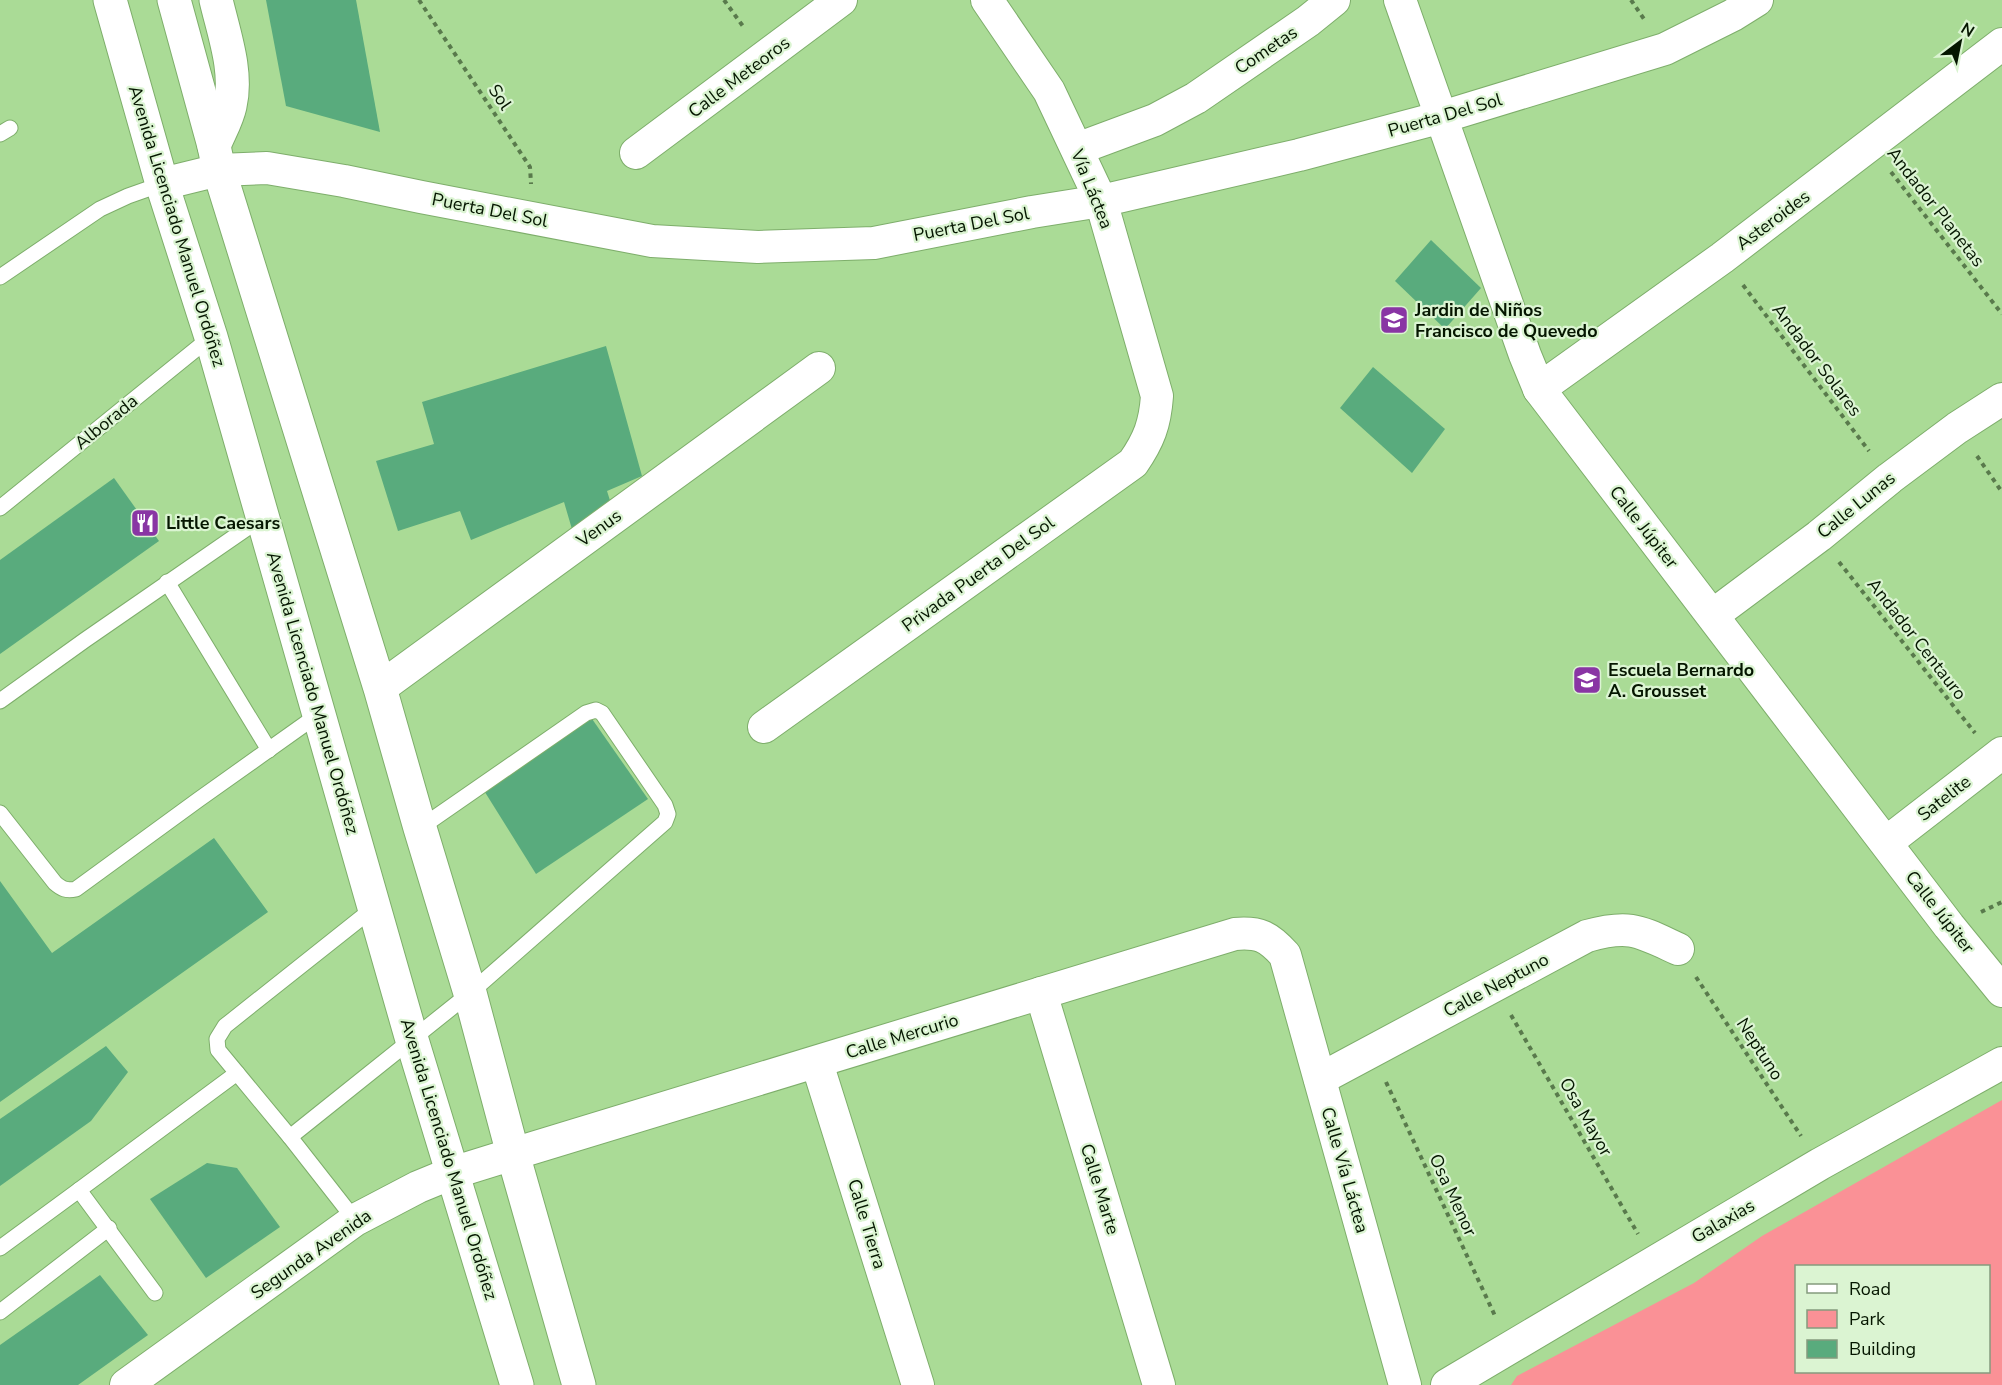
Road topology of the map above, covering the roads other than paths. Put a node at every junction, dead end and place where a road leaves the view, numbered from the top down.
1 (110, 0) edge
2 (174, 0) edge
3 (216, 0) edge
4 (841, 0) edge
5 (987, 0) edge
6 (1334, 0) edge
7 (1400, 0) edge
8 (1757, 0) edge
9 (2002, 44) edge
10 (1442, 117) junction
11 (1077, 149) junction
12 (636, 153) dead end
13 (217, 158) junction
14 (162, 184) junction
15 (1101, 201) junction
16 (0, 276) edge
17 (211, 337) junction
18 (819, 368) dead end
19 (1539, 389) junction
20 (1157, 396) joint
21 (2002, 399) edge
22 (0, 507) edge
23 (263, 517) junction
24 (167, 582) junction
25 (1713, 615) junction
26 (380, 688) junction
27 (0, 701) edge
28 (319, 714) junction
29 (764, 727) dead end
30 (269, 750) junction
31 (1999, 756) edge
32 (0, 813) edge
33 (420, 828) junction
34 (1887, 842) junction
35 (375, 907) junction
36 (1678, 949) road end
37 (1285, 954) joint
38 (2002, 991) edge
39 (470, 993) junction
40 (1041, 993) junction
41 (412, 1040) junction
42 (817, 1062) junction
43 (2002, 1063) edge
44 (237, 1073) junction
45 (1320, 1079) junction
46 (290, 1137) junction
47 (513, 1154) junction
48 (452, 1173) junction
49 (79, 1190) junction
50 (355, 1220) junction
51 (109, 1228) junction
52 (0, 1248) edge
53 (154, 1293) dead end
54 (0, 1312) edge
55 (126, 1385) edge
56 (517, 1385) edge
57 (579, 1385) edge
58 (918, 1385) edge
59 (1159, 1385) edge
60 (1405, 1385) edge
61 (1447, 1385) edge

1 - 14 main road, Avenida Licenciado Manuel Ordóñez
2 - 13 main road
3 - 13 main road
4 - 12 street, Calle Meteoros
5 - 11 street, Vía Láctea
6 - 11 street, Cometas
7 - 10 street, Calle Júpiter
8 - 10 street, Puerta Del Sol
9 - 19 street, Asteroides
10 - 15 street, Puerta Del Sol
10 - 19 street, Calle Júpiter
11 - 15 street, Vía Láctea
13 - 14 street, Puerta Del Sol
13 - 15 street, Puerta Del Sol
13 - 26 main road
14 - 16 lane
14 - 17 main road, Avenida Licenciado Manuel Ordóñez
15 - 20 street, Vía Láctea
17 - 22 lane, Alborada
17 - 23 main road, Avenida Licenciado Manuel Ordóñez
18 - 26 street, Venus
19 - 25 street, Calle Júpiter
20 - 29 street, Privada Puerta Del Sol
21 - 25 street, Calle Lunas
23 - 24 lane
23 - 28 main road, Avenida Licenciado Manuel Ordóñez
24 - 27 lane
24 - 30 lane
25 - 34 street, Calle Júpiter
26 - 33 main road
28 - 30 lane
28 - 35 main road, Avenida Licenciado Manuel Ordóñez
30 - 32 lane
31 - 34 street, Satelite
33 - 39 main road
33 - 39 lane
34 - 38 street, Calle Júpiter
35 - 41 main road, Avenida Licenciado Manuel Ordóñez
35 - 44 lane
36 - 45 street, Calle Neptuno
37 - 40 street, Calle Mercurio
37 - 45 street, Calle Vía Láctea
39 - 41 lane
39 - 47 main road
40 - 42 street, Calle Mercurio
40 - 59 street, Calle Marte
41 - 46 lane
41 - 48 main road, Avenida Licenciado Manuel Ordóñez
42 - 47 street, Calle Mercurio
42 - 58 street, Calle Tierra
43 - 61 street, Galaxias
44 - 46 lane
44 - 49 lane
45 - 60 street, Calle Vía Láctea
46 - 50 lane
47 - 48 street, Segunda Avenida
47 - 57 main road
48 - 50 street, Segunda Avenida
48 - 56 main road, Avenida Licenciado Manuel Ordóñez
49 - 51 lane
49 - 52 lane
50 - 55 street, Segunda Avenida
51 - 53 lane
51 - 54 lane

